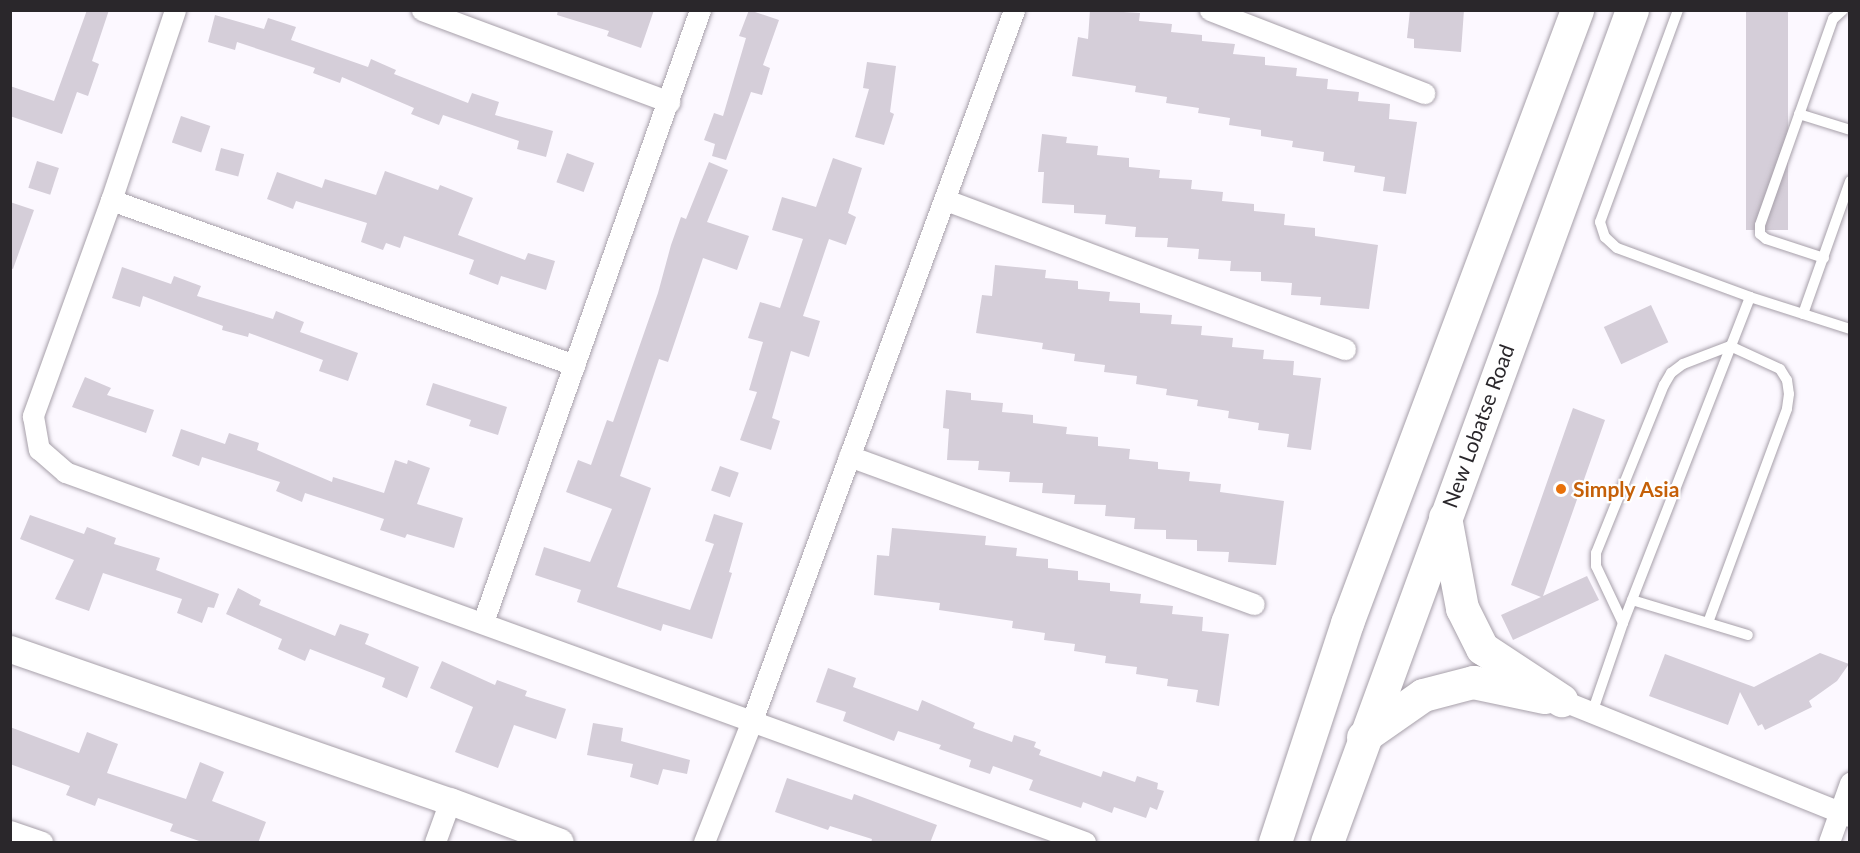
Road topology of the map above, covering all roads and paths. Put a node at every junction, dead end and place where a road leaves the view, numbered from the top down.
1 (175, 10) edge
2 (422, 10) edge
3 (700, 10) edge
4 (1014, 10) edge
5 (1210, 10) edge
6 (1632, 10) edge
7 (1678, 10) edge
8 (1843, 10) edge
9 (1573, 16) edge
10 (1424, 93) dead end
11 (669, 102) junction
12 (1799, 114) junction
13 (1850, 130) edge
14 (1850, 181) edge
15 (111, 200) junction
16 (946, 200) junction
17 (1824, 258) junction
18 (1750, 297) junction
19 (1803, 314) junction
20 (1850, 330) edge
21 (1730, 346) junction
22 (1345, 348) dead end
23 (574, 365) junction
24 (849, 456) junction
25 (1445, 515) junction
26 (1632, 600) junction
27 (1254, 604) dead end
28 (483, 622) junction
29 (1708, 622) junction
30 (1623, 623) junction
31 (1748, 634) dead end
32 (10, 649) edge
33 (1561, 700) junction
34 (1592, 713) junction
35 (751, 723) junction
36 (1363, 738) junction
37 (1850, 783) edge
38 (450, 801) junction
39 (1844, 814) edge
40 (10, 831) edge
41 (42, 843) edge
42 (435, 843) edge
43 (560, 843) edge
44 (704, 843) edge
45 (1085, 843) edge
46 (1275, 843) edge
47 (1327, 843) edge
48 (1829, 843) edge

1 - 15 street
2 - 11 street
3 - 11 street
4 - 16 street
5 - 10 street
6 - 25 main road, New Lobatse Road
7 - 18 lane
8 - 12 lane
9 - 46 main road
11 - 23 street
12 - 13 lane
12 - 17 lane
14 - 17 lane
15 - 23 street
15 - 28 street
16 - 22 street
16 - 24 street
17 - 19 lane
18 - 19 lane
18 - 21 lane
19 - 20 lane
21 - 26 lane
21 - 29 lane
21 - 30 lane
23 - 28 street
24 - 27 street
24 - 35 street
25 - 33 main road
25 - 36 main road, New Lobatse Road
26 - 29 lane
26 - 30 lane
28 - 35 street
29 - 31 lane
30 - 34 lane
32 - 38 street
33 - 34 street
33 - 36 main road
34 - 39 street
35 - 44 street
35 - 45 street
36 - 47 main road, New Lobatse Road
37 - 39 street
38 - 42 street
38 - 43 street
39 - 48 street
40 - 41 street

